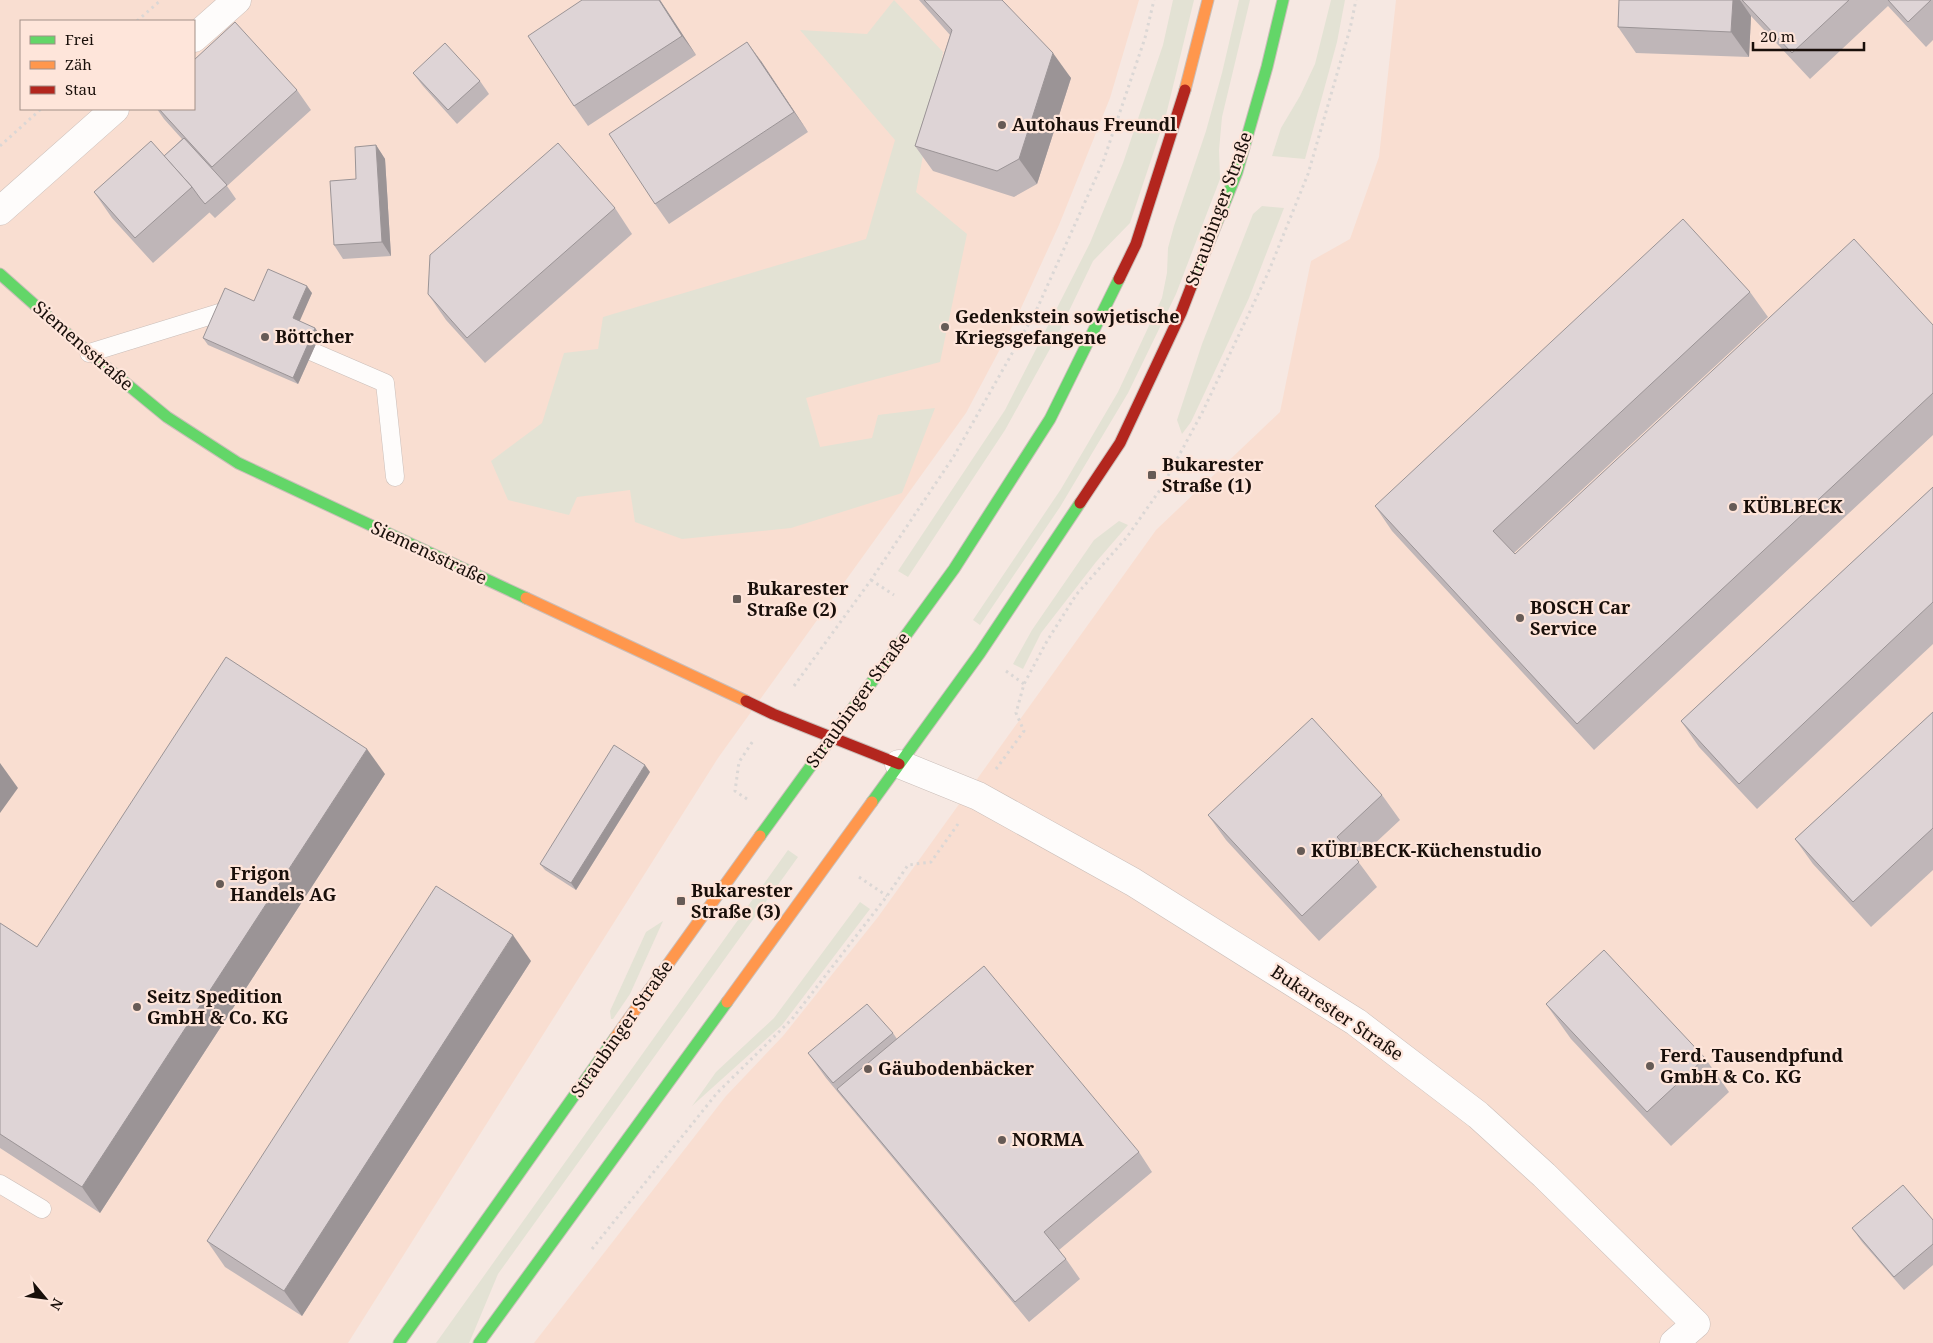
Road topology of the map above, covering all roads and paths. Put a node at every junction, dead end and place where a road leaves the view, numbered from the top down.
1 (160, 0) edge
2 (236, 0) edge
3 (1154, 0) edge
4 (1208, 0) edge
5 (1283, 0) edge
6 (1356, 0) edge
7 (138, 20) edge
8 (195, 37) edge
9 (40, 110) edge
10 (114, 110) edge
11 (0, 146) edge
12 (0, 211) edge
13 (0, 274) edge
14 (222, 312) edge
15 (312, 352) dead end
16 (89, 353) junction
17 (395, 476) dead end
18 (773, 714) junction
19 (830, 737) junction
20 (899, 764) junction
21 (735, 790) dead end
22 (978, 796) junction
23 (0, 1184) edge
24 (42, 1210) dead end
25 (586, 1257) dead end
26 (399, 1343) edge
27 (479, 1343) edge
28 (1674, 1343) edge

1 - 7 path
2 - 8 street
3 - 18 path
4 - 19 main road, Straubinger Straße
5 - 20 main road, Straubinger Straße
6 - 22 path
9 - 11 path
10 - 12 street
13 - 16 main road, Siemensstraße
14 - 16 lane
15 - 17 lane
16 - 18 main road, Siemensstraße
18 - 19 main road, Siemensstraße
18 - 21 path
19 - 20 main road, Siemensstraße
19 - 26 main road, Straubinger Straße
20 - 22 street, Bukarester Straße
20 - 27 main road, Straubinger Straße
22 - 25 path
22 - 28 street, Bukarester Straße
23 - 24 lane

